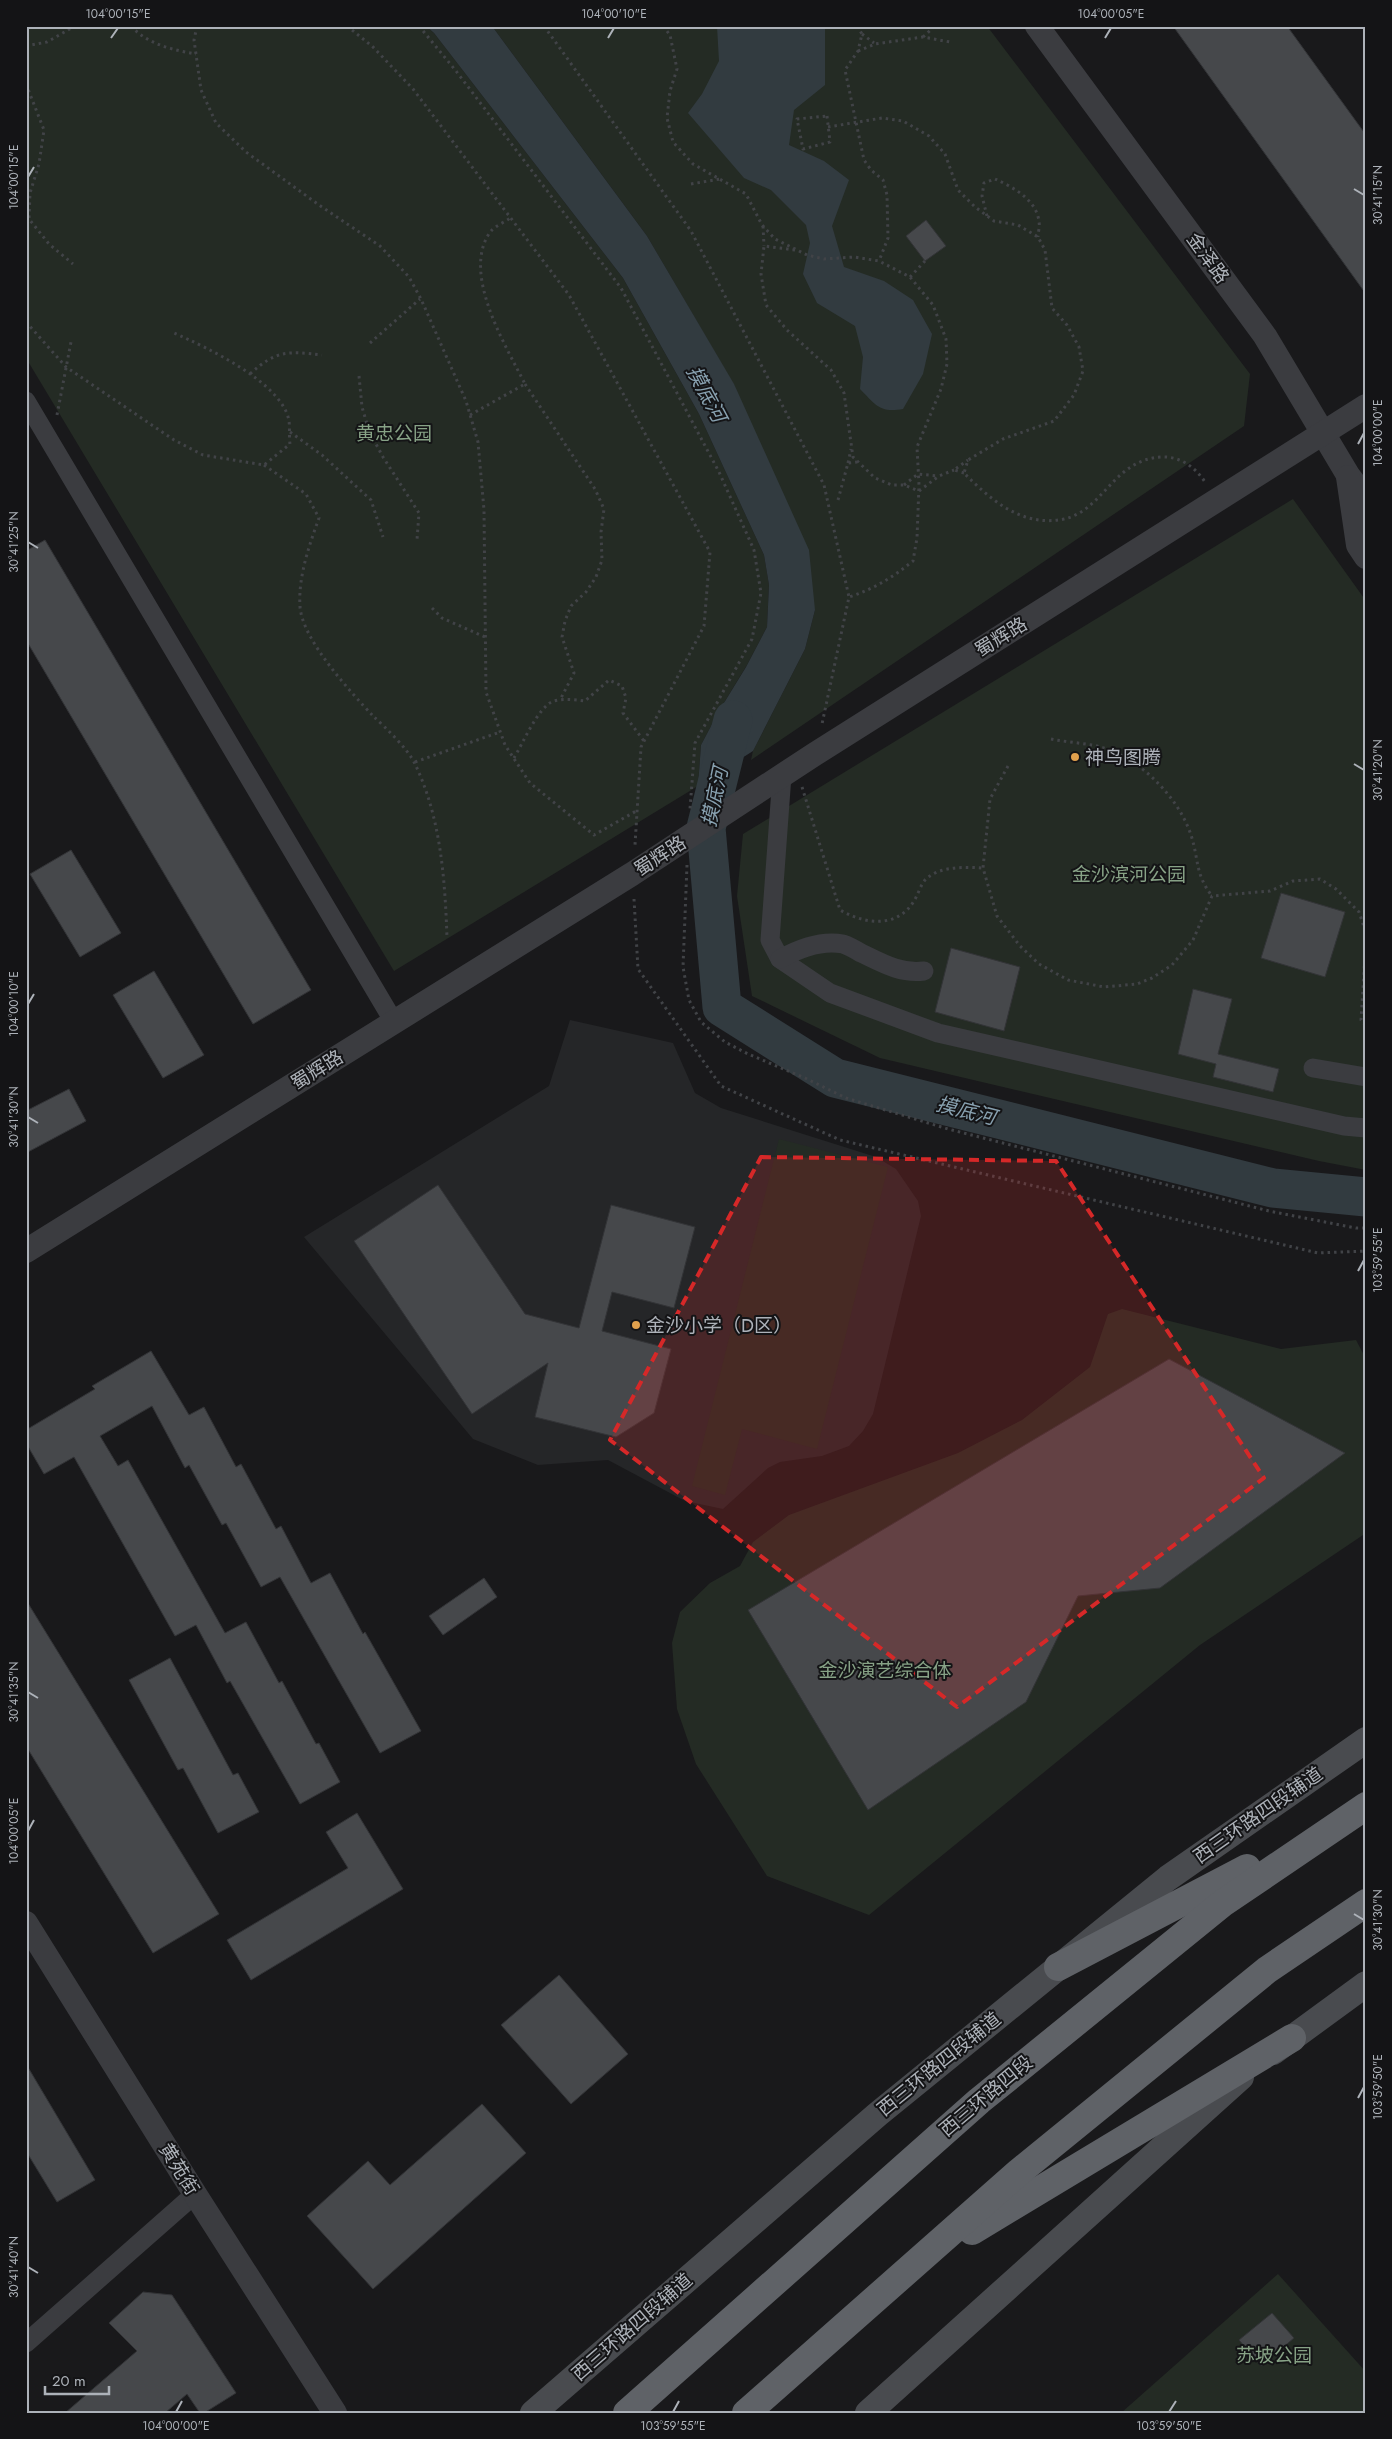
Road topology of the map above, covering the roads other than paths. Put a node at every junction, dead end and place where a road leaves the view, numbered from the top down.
1 (1036, 26) edge
2 (26, 400) edge
3 (1366, 406) edge
4 (1324, 433) junction
5 (1357, 480) edge
6 (1366, 499) edge
7 (1366, 557) edge
8 (798, 765) junction
9 (780, 959) junction
10 (924, 971) dead end
11 (394, 1022) junction
12 (1313, 1068) dead end
13 (1366, 1077) edge
14 (1366, 1128) edge
15 (26, 1251) edge
16 (1366, 1740) edge
17 (1366, 1806) edge
18 (1366, 1903) edge
19 (26, 1923) edge
20 (1058, 1968) junction
21 (1366, 1984) edge
22 (1292, 2038) junction
23 (195, 2194) junction
24 (912, 2267) junction
25 (26, 2343) edge
26 (335, 2413) edge
27 (533, 2413) edge
28 (627, 2413) edge
29 (746, 2413) edge
30 (868, 2413) edge

1 - 4 street, 金泽路
2 - 11 street
3 - 4 street, 蜀辉路
4 - 5 street, 金泽路
4 - 8 street, 蜀辉路
5 - 6 street, 金泽路
5 - 7 street
8 - 9 street
8 - 11 street, 蜀辉路
9 - 10 street
9 - 14 street
11 - 15 street, 蜀辉路
12 - 13 street
16 - 20 main road, 西三环路四段辅道
17 - 20 highway
17 - 28 highway, 西三环路四段
18 - 24 highway
19 - 23 street, 黄苑街
20 - 27 main road, 西三环路四段辅道
21 - 22 main road
22 - 24 highway
22 - 30 main road
23 - 25 street
23 - 26 street, 黄苑街
24 - 29 highway

